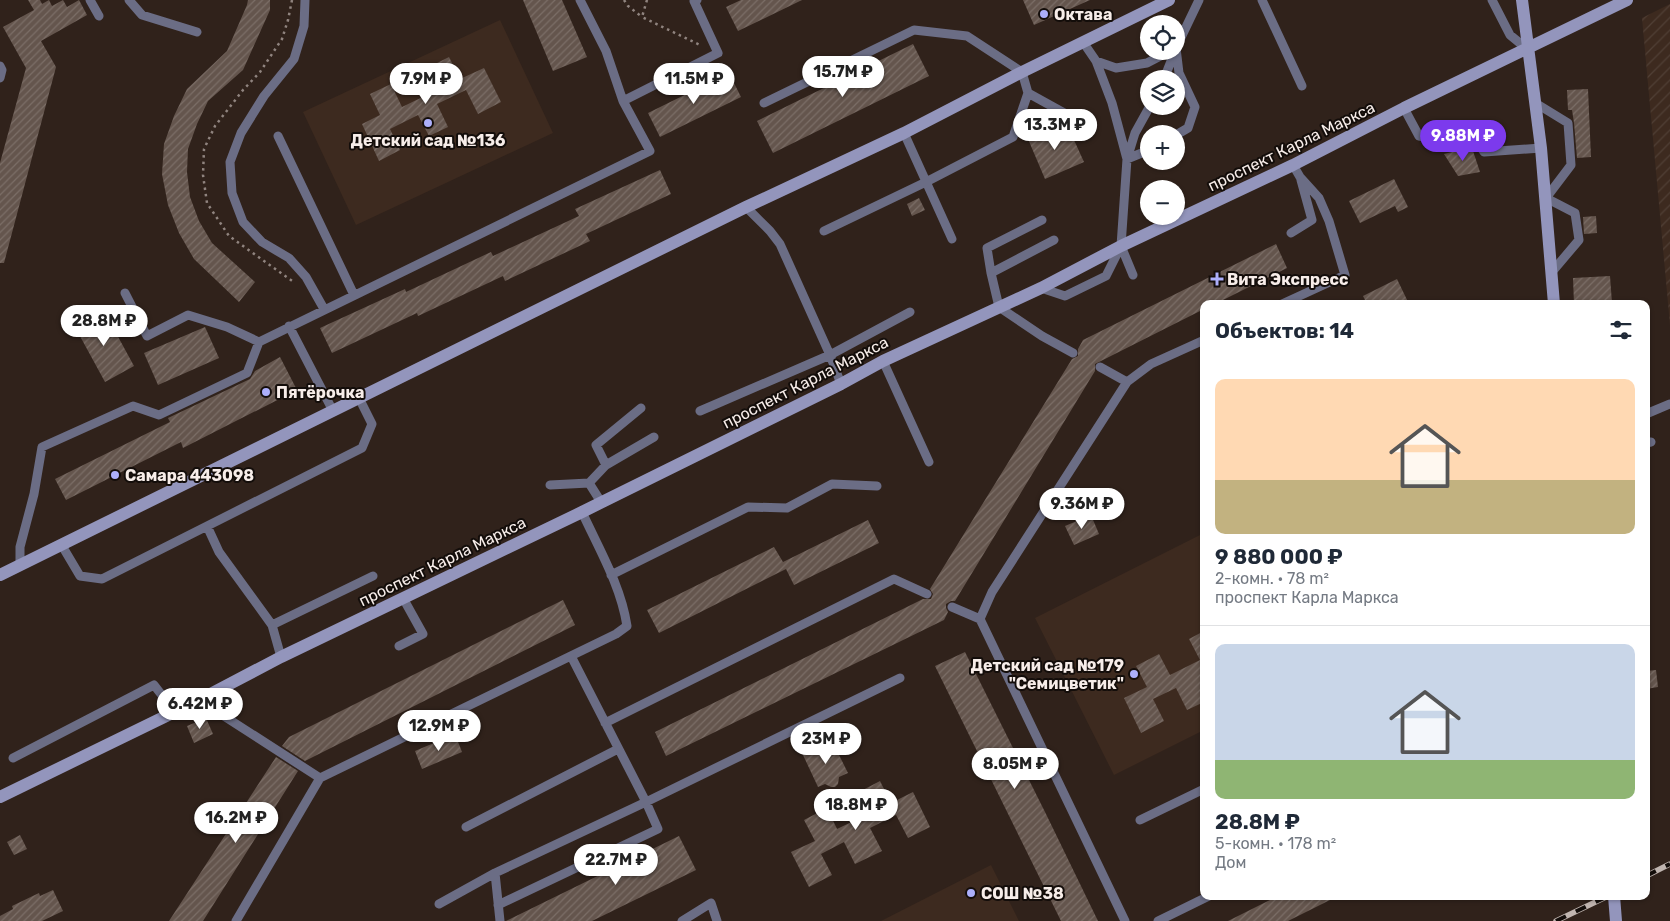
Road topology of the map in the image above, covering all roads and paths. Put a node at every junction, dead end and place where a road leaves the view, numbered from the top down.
1 (90, 0) edge
2 (129, 0) edge
3 (292, 0) edge
4 (305, 0) edge
5 (580, 0) edge
6 (624, 0) edge
7 (647, 0) edge
8 (697, 0) edge
9 (1169, 0) edge
10 (1199, 0) edge
11 (1262, 0) edge
12 (1492, 0) edge
13 (1522, 0) edge
14 (1627, 0) edge
15 (100, 16) dead end
16 (642, 17) junction
17 (1185, 30) edge
18 (198, 32) dead end
19 (1083, 42) junction
20 (1527, 49) junction
21 (718, 53) junction
22 (1154, 60) edge
23 (1177, 60) edge
24 (1096, 62) junction
25 (0, 66) edge
26 (1022, 72) junction
27 (0, 78) edge
28 (1302, 86) dead end
29 (1028, 93) junction
30 (623, 101) junction
31 (764, 103) dead end
32 (1537, 104) junction
33 (1404, 108) junction
34 (1066, 114) dead end
35 (1145, 115) edge
36 (1185, 130) edge
37 (904, 133) junction
38 (278, 136) dead end
39 (1541, 148) junction
40 (1140, 154) edge
41 (1128, 159) junction
42 (1293, 164) junction
43 (1300, 177) junction
44 (926, 182) junction
45 (1546, 198) junction
46 (746, 207) junction
47 (1042, 220) dead end
48 (824, 230) dead end
49 (1291, 233) dead end
50 (952, 239) dead end
51 (1054, 240) dead end
52 (1121, 246) junction
53 (990, 273) junction
54 (1551, 273) junction
55 (1133, 275) dead end
56 (1041, 288) junction
57 (125, 293) dead end
58 (354, 295) junction
59 (317, 296) junction
60 (1291, 300) edge
61 (1554, 300) edge
62 (999, 307) junction
63 (324, 309) junction
64 (910, 312) dead end
65 (289, 326) junction
66 (259, 342) junction
67 (1200, 342) edge
68 (1073, 353) dead end
69 (830, 355) junction
70 (883, 361) junction
71 (1100, 368) dead end
72 (1127, 382) junction
73 (840, 384) junction
74 (359, 398) junction
75 (1670, 404) edge
76 (641, 408) dead end
77 (333, 411) junction
78 (700, 411) dead end
79 (1650, 412) edge
80 (654, 437) dead end
81 (929, 462) dead end
82 (606, 465) junction
83 (589, 483) junction
84 (550, 485) dead end
85 (877, 486) dead end
86 (601, 502) junction
87 (582, 512) junction
88 (207, 526) junction
89 (61, 544) junction
90 (20, 566) junction
91 (0, 575) edge
92 (611, 575) junction
93 (373, 576) dead end
94 (927, 594) dead end
95 (403, 598) junction
96 (952, 606) dead end
97 (980, 619) junction
98 (272, 625) junction
99 (400, 646) dead end
100 (571, 656) junction
101 (281, 657) junction
102 (900, 678) dead end
103 (199, 700) junction
104 (175, 712) junction
105 (605, 723) junction
106 (618, 749) junction
107 (12, 758) dead end
108 (320, 778) junction
109 (1200, 791) edge
110 (0, 797) edge
111 (646, 802) junction
112 (1140, 820) dead end
113 (466, 827) dead end
114 (495, 873) junction
115 (1201, 900) edge
116 (1614, 900) edge
117 (439, 904) dead end
118 (498, 905) junction
119 (236, 921) edge
120 (500, 921) edge
121 (682, 921) edge
122 (717, 921) edge
123 (1125, 921) edge
124 (1158, 921) edge
125 (1616, 921) edge

1 - 15 lane
2 - 18 lane
3 - 59 path
4 - 59 lane
5 - 30 lane
6 - 16 path
7 - 16 path
8 - 21 lane
9 - 19 main road
10 - 17 lane
11 - 28 lane
12 - 20 lane
13 - 20 main road
14 - 20 main road, проспект Карла Маркса
16 - 21 path
19 - 24 lane
19 - 26 main road
20 - 32 main road
20 - 33 main road, проспект Карла Маркса
21 - 30 lane
22 - 24 lane
23 - 36 lane
24 - 41 lane
25 - 27 lane
26 - 29 lane
26 - 31 lane
26 - 37 main road
29 - 34 lane
29 - 44 lane
30 - 58 lane
32 - 39 main road
32 - 45 lane
33 - 39 lane
33 - 42 main road, проспект Карла Маркса
35 - 41 lane
37 - 44 lane
37 - 46 main road
38 - 58 lane
39 - 45 main road
40 - 41 lane
41 - 52 lane
42 - 43 lane
42 - 52 main road, проспект Карла Маркса
43 - 49 lane
43 - 60 lane
44 - 48 lane
44 - 50 lane
45 - 54 main road
45 - 54 lane
46 - 69 lane
46 - 74 main road
47 - 53 lane
51 - 53 lane
52 - 55 lane
52 - 56 main road, проспект Карла Маркса
52 - 56 lane
53 - 62 lane
54 - 61 main road
56 - 62 main road, проспект Карла Маркса
57 - 66 lane
58 - 63 lane
59 - 63 lane
62 - 68 lane
62 - 70 main road, проспект Карла Маркса
63 - 65 lane
64 - 69 lane
65 - 66 lane
65 - 77 lane
66 - 90 lane
67 - 72 lane
69 - 73 lane
69 - 78 lane
70 - 73 main road, проспект Карла Маркса
70 - 81 lane
71 - 72 lane
72 - 97 lane
73 - 86 main road, проспект Карла Маркса
74 - 77 main road
74 - 88 lane
75 - 79 lane
76 - 82 lane
77 - 89 main road
80 - 82 lane
82 - 83 lane
83 - 84 lane
83 - 86 lane
85 - 92 lane
86 - 87 main road, проспект Карла Маркса
87 - 92 lane
87 - 95 main road, проспект Карла Маркса
88 - 89 lane
88 - 98 lane
89 - 90 main road
90 - 91 main road
92 - 100 lane
93 - 98 lane
94 - 105 lane
95 - 99 lane
95 - 101 main road, проспект Карла Маркса
96 - 97 lane
97 - 123 lane
98 - 101 lane
100 - 105 lane
100 - 108 lane
101 - 103 main road, проспект Карла Маркса
102 - 111 lane
103 - 104 main road, проспект Карла Маркса
103 - 108 lane
104 - 107 lane
104 - 110 main road, проспект Карла Маркса
105 - 106 lane
106 - 111 lane
106 - 113 lane
108 - 119 lane
109 - 112 lane
111 - 114 lane
111 - 118 lane
114 - 117 lane
114 - 118 lane
115 - 124 lane
116 - 125 main road
118 - 120 lane
121 - 122 lane

